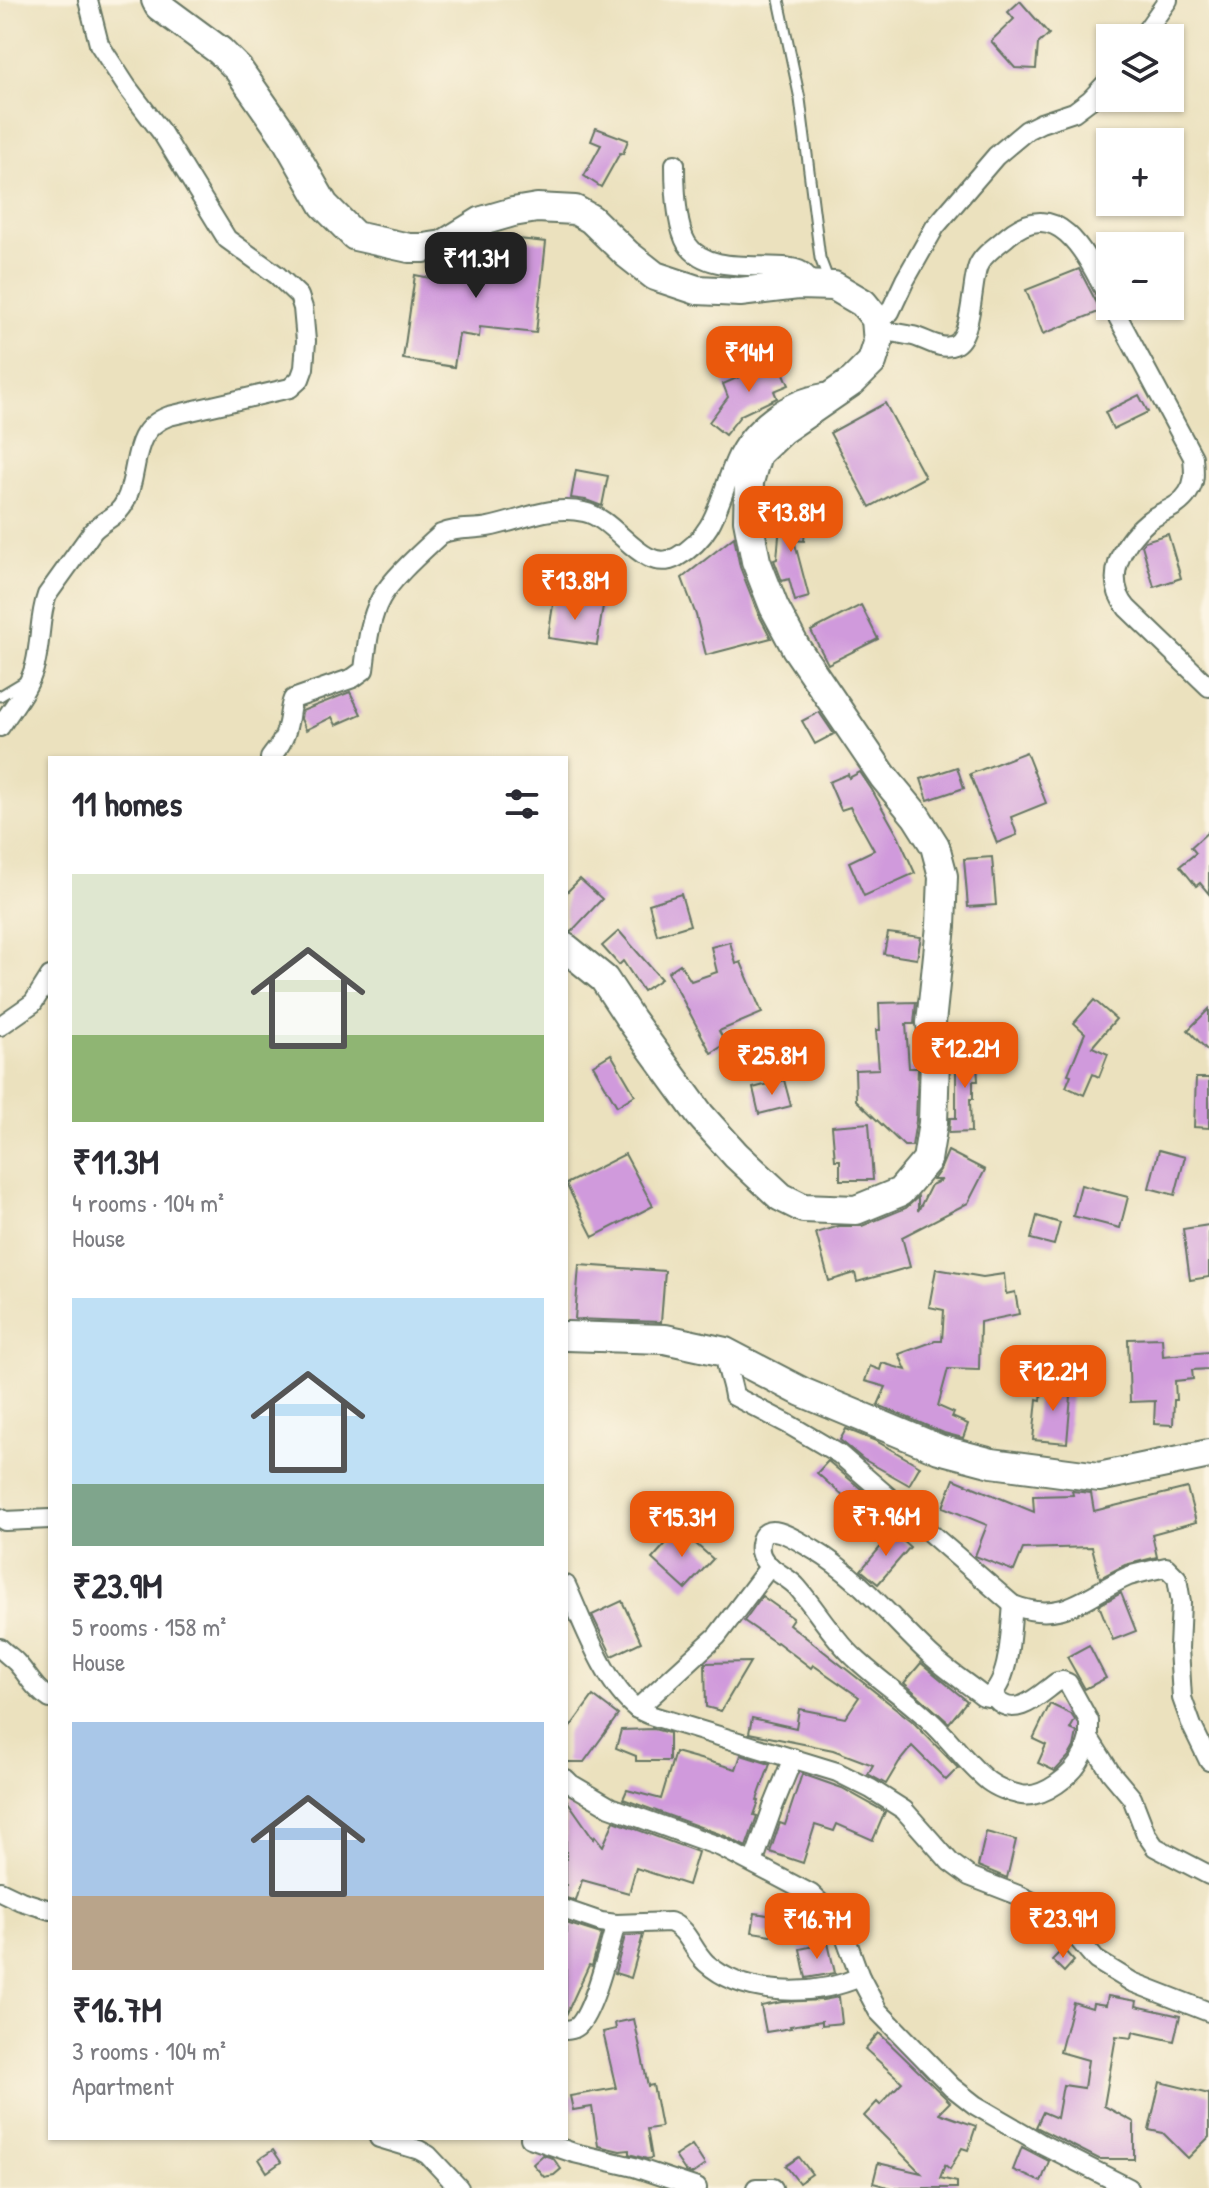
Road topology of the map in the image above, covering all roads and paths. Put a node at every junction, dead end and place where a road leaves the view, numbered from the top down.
1 (88, 0) edge
2 (156, 0) edge
3 (779, 0) edge
4 (1168, 0) edge
5 (1151, 24) edge
6 (1096, 94) edge
7 (675, 164) dead end
8 (1096, 275) edge
9 (822, 286) junction
10 (1120, 320) edge
11 (877, 325) junction
12 (840, 390) junction
13 (31, 678) junction
14 (1209, 687) edge
15 (0, 696) edge
16 (0, 727) edge
17 (271, 756) edge
18 (568, 950) edge
19 (48, 979) edge
20 (0, 1026) edge
21 (568, 1336) edge
22 (725, 1352) junction
23 (1209, 1454) edge
24 (0, 1518) edge
25 (48, 1519) edge
26 (770, 1566) junction
27 (568, 1589) edge
28 (1013, 1605) junction
29 (0, 1648) edge
30 (995, 1692) junction
31 (48, 1698) edge
32 (637, 1709) junction
33 (1089, 1738) junction
34 (793, 1758) junction
35 (1209, 1761) edge
36 (568, 1781) edge
37 (753, 1863) junction
38 (1209, 1875) edge
39 (0, 1891) edge
40 (48, 1909) edge
41 (568, 1911) edge
42 (616, 1924) junction
43 (860, 1977) junction
44 (1209, 2012) edge
45 (568, 2030) edge
46 (386, 2140) edge
47 (536, 2140) edge
48 (459, 2188) edge
49 (697, 2188) edge
50 (756, 2188) edge
51 (773, 2188) edge
52 (1129, 2188) edge

1 - 13 street
2 - 9 main road
3 - 9 lane
4 - 5 street
6 - 11 street
7 - 9 street
8 - 11 street
9 - 11 main road
10 - 14 street
11 - 12 main road
12 - 17 street
12 - 18 main road
13 - 15 lane
13 - 16 street
19 - 20 street
21 - 22 main road
22 - 23 main road
22 - 28 street
24 - 25 street
26 - 30 street
26 - 32 street
26 - 33 street
27 - 32 street
28 - 30 street
28 - 35 street
29 - 31 street
30 - 33 street
32 - 34 street
33 - 38 street
34 - 37 street
34 - 44 street
36 - 37 street
37 - 43 street
39 - 40 street
41 - 42 street
42 - 43 street
42 - 45 street
43 - 52 street
46 - 48 street
47 - 49 street
50 - 51 street

